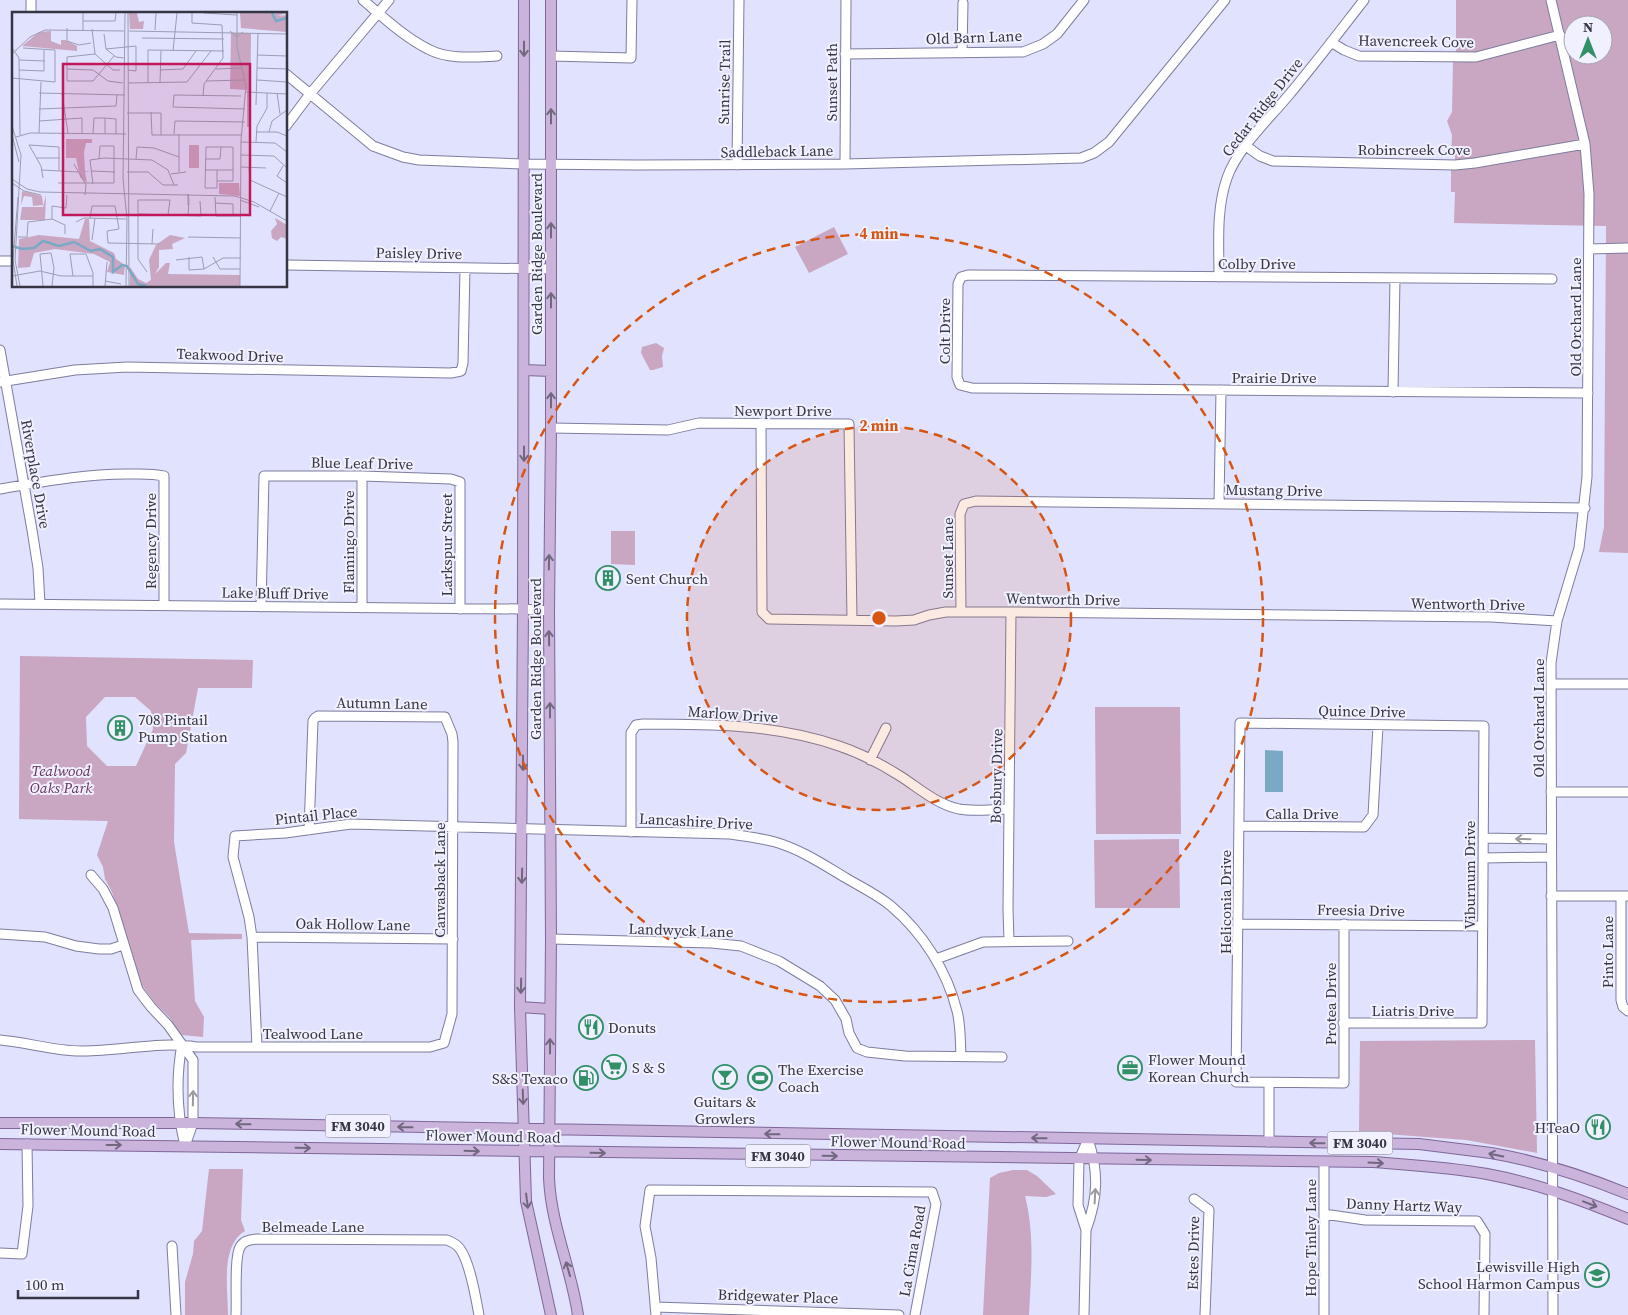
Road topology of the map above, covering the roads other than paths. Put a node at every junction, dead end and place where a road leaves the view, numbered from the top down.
1 (363, 0) edge
2 (388, 0) edge
3 (524, 0) edge
4 (551, 0) edge
5 (632, 0) edge
6 (739, 0) edge
7 (846, 0) edge
8 (1084, 0) edge
9 (1225, 0) edge
10 (1364, 0) edge
11 (1551, 0) edge
12 (963, 3) dead end
13 (378, 13) junction
14 (1560, 36) junction
15 (1331, 42) junction
16 (962, 53) junction
17 (845, 54) junction
18 (497, 56) dead end
19 (551, 56) junction
20 (288, 76) edge
21 (310, 94) junction
22 (288, 123) edge
23 (1585, 144) junction
24 (1246, 146) junction
25 (524, 164) junction
26 (845, 164) junction
27 (551, 165) junction
28 (737, 165) junction
29 (1628, 248) edge
30 (1589, 249) junction
31 (288, 265) edge
32 (465, 268) junction
33 (524, 269) junction
34 (551, 269) junction
35 (1218, 276) junction
36 (961, 278) joint
37 (1394, 278) junction
38 (1552, 279) dead end
39 (0, 350) edge
40 (524, 370) junction
41 (551, 371) junction
42 (3, 381) edge
43 (960, 385) joint
44 (1221, 390) junction
45 (1393, 392) junction
46 (1588, 393) junction
47 (761, 423) junction
48 (551, 428) junction
49 (362, 476) junction
50 (460, 482) joint
51 (24, 484) junction
52 (0, 489) edge
53 (1219, 503) junction
54 (964, 504) joint
55 (1585, 508) junction
56 (0, 604) edge
57 (40, 604) junction
58 (164, 605) junction
59 (261, 607) junction
60 (362, 608) junction
61 (460, 609) junction
62 (524, 609) junction
63 (549, 611) junction
64 (961, 612) junction
65 (1011, 612) junction
66 (852, 620) junction
67 (1556, 621) junction
68 (1552, 684) junction
69 (1628, 684) edge
70 (445, 717) joint
71 (1240, 723) joint
72 (1378, 726) junction
73 (1484, 726) joint
74 (886, 728) dead end
75 (870, 760) junction
76 (1551, 792) junction
77 (1628, 792) edge
78 (1009, 809) junction
79 (453, 826) junction
80 (1239, 826) junction
81 (522, 828) junction
82 (550, 829) junction
83 (309, 830) junction
84 (631, 832) junction
85 (1483, 838) junction
86 (1551, 839) junction
87 (1551, 857) junction
88 (1483, 858) junction
89 (91, 874) dead end
90 (1551, 896) junction
91 (1625, 896) edge
92 (1239, 924) junction
93 (1344, 924) junction
94 (1482, 926) junction
95 (0, 934) edge
96 (252, 937) junction
97 (453, 939) junction
98 (552, 939) junction
99 (1009, 941) junction
100 (1068, 941) dead end
101 (123, 945) junction
102 (936, 960) junction
103 (520, 1007) junction
104 (550, 1008) junction
105 (1625, 1009) edge
106 (1343, 1023) junction
107 (1482, 1023) joint
108 (0, 1040) edge
109 (444, 1043) joint
110 (182, 1044) junction
111 (257, 1047) junction
112 (961, 1056) junction
113 (1002, 1057) dead end
114 (1269, 1083) junction
115 (0, 1123) edge
116 (179, 1123) junction
117 (193, 1123) junction
118 (524, 1130) junction
119 (549, 1130) junction
120 (1088, 1139) junction
121 (1269, 1142) junction
122 (0, 1144) edge
123 (27, 1144) junction
124 (185, 1146) junction
125 (525, 1153) junction
126 (549, 1153) junction
127 (1079, 1160) junction
128 (1095, 1160) junction
129 (1324, 1162) junction
130 (1548, 1166) junction
131 (1552, 1191) junction
132 (1628, 1194) edge
133 (1194, 1199) dead end
134 (1324, 1214) junction
135 (1628, 1220) edge
136 (1086, 1230) junction
137 (172, 1246) dead end
138 (0, 1253) edge
139 (656, 1311) edge
140 (176, 1315) edge
141 (236, 1315) edge
142 (479, 1315) edge
143 (551, 1315) edge
144 (578, 1315) edge
145 (899, 1315) edge
146 (915, 1315) edge
147 (1084, 1315) edge
148 (1205, 1315) edge
149 (1324, 1315) edge
150 (1484, 1315) edge
151 (1553, 1315) edge

1 - 13 street
2 - 13 street
3 -> 25 main road, Garden Ridge Boulevard
4 - 19 main road, Garden Ridge Boulevard
5 - 19 street
6 - 28 street, Sunrise Trail
7 - 17 street, Sunset Path
8 - 16 street, Old Barn Lane
9 - 26 street, Saddleback Lane
10 - 15 street, Cedar Ridge Drive
11 - 14 street, Old Orchard Lane
12 - 16 street
13 - 18 street
13 - 21 street
14 - 15 street, Havencreek Cove
14 - 23 street, Old Orchard Lane
15 - 24 street, Cedar Ridge Drive
16 - 17 street, Old Barn Lane
17 - 26 street, Sunset Path
27 -> 19 main road, Garden Ridge Boulevard
20 - 21 street, Saddleback Lane
21 - 22 street
21 - 25 street, Saddleback Lane
23 - 24 street, Robincreek Cove
23 - 30 street, Old Orchard Lane
24 - 35 street, Cedar Ridge Drive
25 - 27 street, Saddleback Lane
25 - 33 main road, Garden Ridge Boulevard
26 - 28 street, Saddleback Lane
27 - 28 street, Saddleback Lane
34 -> 27 main road, Garden Ridge Boulevard
29 - 30 street
30 - 46 street, Old Orchard Lane
31 - 32 street, Paisley Drive
32 - 33 street, Paisley Drive
32 - 42 street, Teakwood Drive
33 - 34 street, Paisley Drive
33 - 40 main road, Garden Ridge Boulevard
41 -> 34 main road, Garden Ridge Boulevard
35 - 36 street, Colby Drive
35 - 37 street, Colby Drive
36 - 43 street, Colt Drive
37 - 38 street, Colby Drive
37 - 45 street
39 - 42 street, Riverplace Drive
40 - 41 main road
40 -> 62 main road, Garden Ridge Boulevard
48 -> 41 main road, Garden Ridge Boulevard
42 - 51 street, Riverplace Drive
43 - 44 street, Prairie Drive
44 - 45 street, Prairie Drive
44 - 53 street
45 - 46 street, Prairie Drive
46 - 55 street, Old Orchard Lane
47 - 48 street, Newport Drive
47 - 66 street, Wentworth Drive
47 - 66 street, Newport Drive
63 -> 48 main road, Garden Ridge Boulevard
49 - 50 street, Blue Leaf Drive
49 - 59 street, Blue Leaf Drive
49 - 60 street, Flamingo Drive
50 - 61 street, Larkspur Street
51 - 52 street
51 - 57 street, Riverplace Drive
51 - 58 street, Regency Drive
53 - 54 street, Mustang Drive
53 - 55 street, Mustang Drive
54 - 64 street, Sunset Lane
55 - 67 street, Old Orchard Lane
56 - 57 street, Lake Bluff Drive
57 - 58 street, Lake Bluff Drive
58 - 59 street, Lake Bluff Drive
59 - 60 street, Lake Bluff Drive
60 - 61 street, Lake Bluff Drive
61 - 62 street, Lake Bluff Drive
62 - 63 street, Lake Bluff Drive
62 -> 81 main road, Garden Ridge Boulevard
82 -> 63 main road, Garden Ridge Boulevard
64 - 65 street, Wentworth Drive
64 - 66 street, Wentworth Drive
65 - 67 street, Wentworth Drive
65 - 78 street, Bosbury Drive
67 - 68 street, Old Orchard Lane
68 - 69 street
68 - 76 street, Old Orchard Lane
70 - 79 street, Canvasback Lane
70 - 83 street, Autumn Lane
71 - 72 street, Quince Drive
71 - 80 street, Heliconia Drive
72 - 73 street, Quince Drive
72 - 80 street, Calla Drive
73 - 85 street, Viburnum Drive
74 - 75 street
75 - 78 street, Marlow Drive
75 - 84 street, Marlow Drive
76 - 77 street
76 - 86 street, Old Orchard Lane
78 - 99 street, Bosbury Drive
79 - 81 street, Pintail Place
79 - 83 street, Pintail Place
79 - 97 street, Canvasback Lane
80 - 92 street, Heliconia Drive
81 - 82 street, Pintail Place
81 -> 103 main road, Garden Ridge Boulevard
82 - 84 street, Lancashire Drive
82 - 98 main road, Garden Ridge Boulevard
83 - 96 street, Pintail Place
84 - 102 street, Lancashire Drive
86 -> 85 street
85 - 88 street, Viburnum Drive
86 - 87 street, Old Orchard Lane
87 - 88 street
87 - 90 street, Old Orchard Lane
88 - 94 street, Viburnum Drive
89 - 101 street
90 - 91 street
90 - 130 street, Old Orchard Lane
91 - 105 street, Pinto Lane
92 - 93 street, Freesia Drive
92 - 114 street, Heliconia Drive
93 - 94 street, Freesia Drive
93 - 106 street, Protea Drive
94 - 107 street, Viburnum Drive
95 - 101 street
96 - 97 street, Oak Hollow Lane
96 - 111 street
97 - 109 street, Canvasback Lane
98 - 104 main road, Garden Ridge Boulevard
98 - 112 street, Landwyck Lane
99 - 100 street
99 - 102 street
101 - 110 street
102 - 112 street, Lancashire Drive
103 - 104 main road
103 -> 118 main road, Garden Ridge Boulevard
119 -> 104 main road, Garden Ridge Boulevard
106 - 107 street, Liatris Drive
106 - 114 street, Protea Drive
108 - 110 street, Tealwood Lane
109 - 111 street, Tealwood Lane
110 - 111 street, Tealwood Lane
110 - 116 street
117 -> 110 street
112 - 113 street, Landwyck Lane
114 - 121 street
115 - 116 main road, Flower Mound Road / FM 3040
116 - 117 main road, Flower Mound Road / FM 3040
116 - 124 street
118 -> 117 main road, Flower Mound Road / FM 3040
117 - 124 street
118 - 119 main road, Flower Mound Road / FM 3040
118 - 125 main road, Garden Ridge Boulevard
120 -> 119 main road, Flower Mound Road / FM 3040
119 - 126 main road, Garden Ridge Boulevard
120 - 121 main road, Flower Mound Road / FM 3040
120 - 127 street
120 - 128 street
130 -> 121 main road, Flower Mound Road / FM 3040
122 - 123 main road, Flower Mound Road / FM 3040
123 -> 124 main road, Flower Mound Road / FM 3040
123 - 138 street
124 -> 125 main road, Flower Mound Road / FM 3040
125 - 126 main road, Flower Mound Road / FM 3040
125 -> 143 main road, Garden Ridge Boulevard
126 -> 127 main road, Flower Mound Road / FM 3040
144 -> 126 main road, Garden Ridge Boulevard
127 - 128 main road, Flower Mound Road / FM 3040
127 - 136 street
128 -> 129 main road, Flower Mound Road / FM 3040
136 -> 128 street
129 -> 131 main road, Flower Mound Road / FM 3040
129 - 134 street, Hope Tinley Lane
130 - 131 street, Old Orchard Lane
130 - 132 main road, FM 3040
131 -> 135 main road, FM 3040
131 - 151 street, Old Orchard Lane
133 - 148 street, Estes Drive
134 - 149 street, Hope Tinley Lane
134 - 150 street, Danny Hartz Way
136 - 147 street
137 - 140 street
139 - 145 street, Bridgewater Place
139 - 146 street, La Cima Road
141 - 142 street, Belmeade Lane

